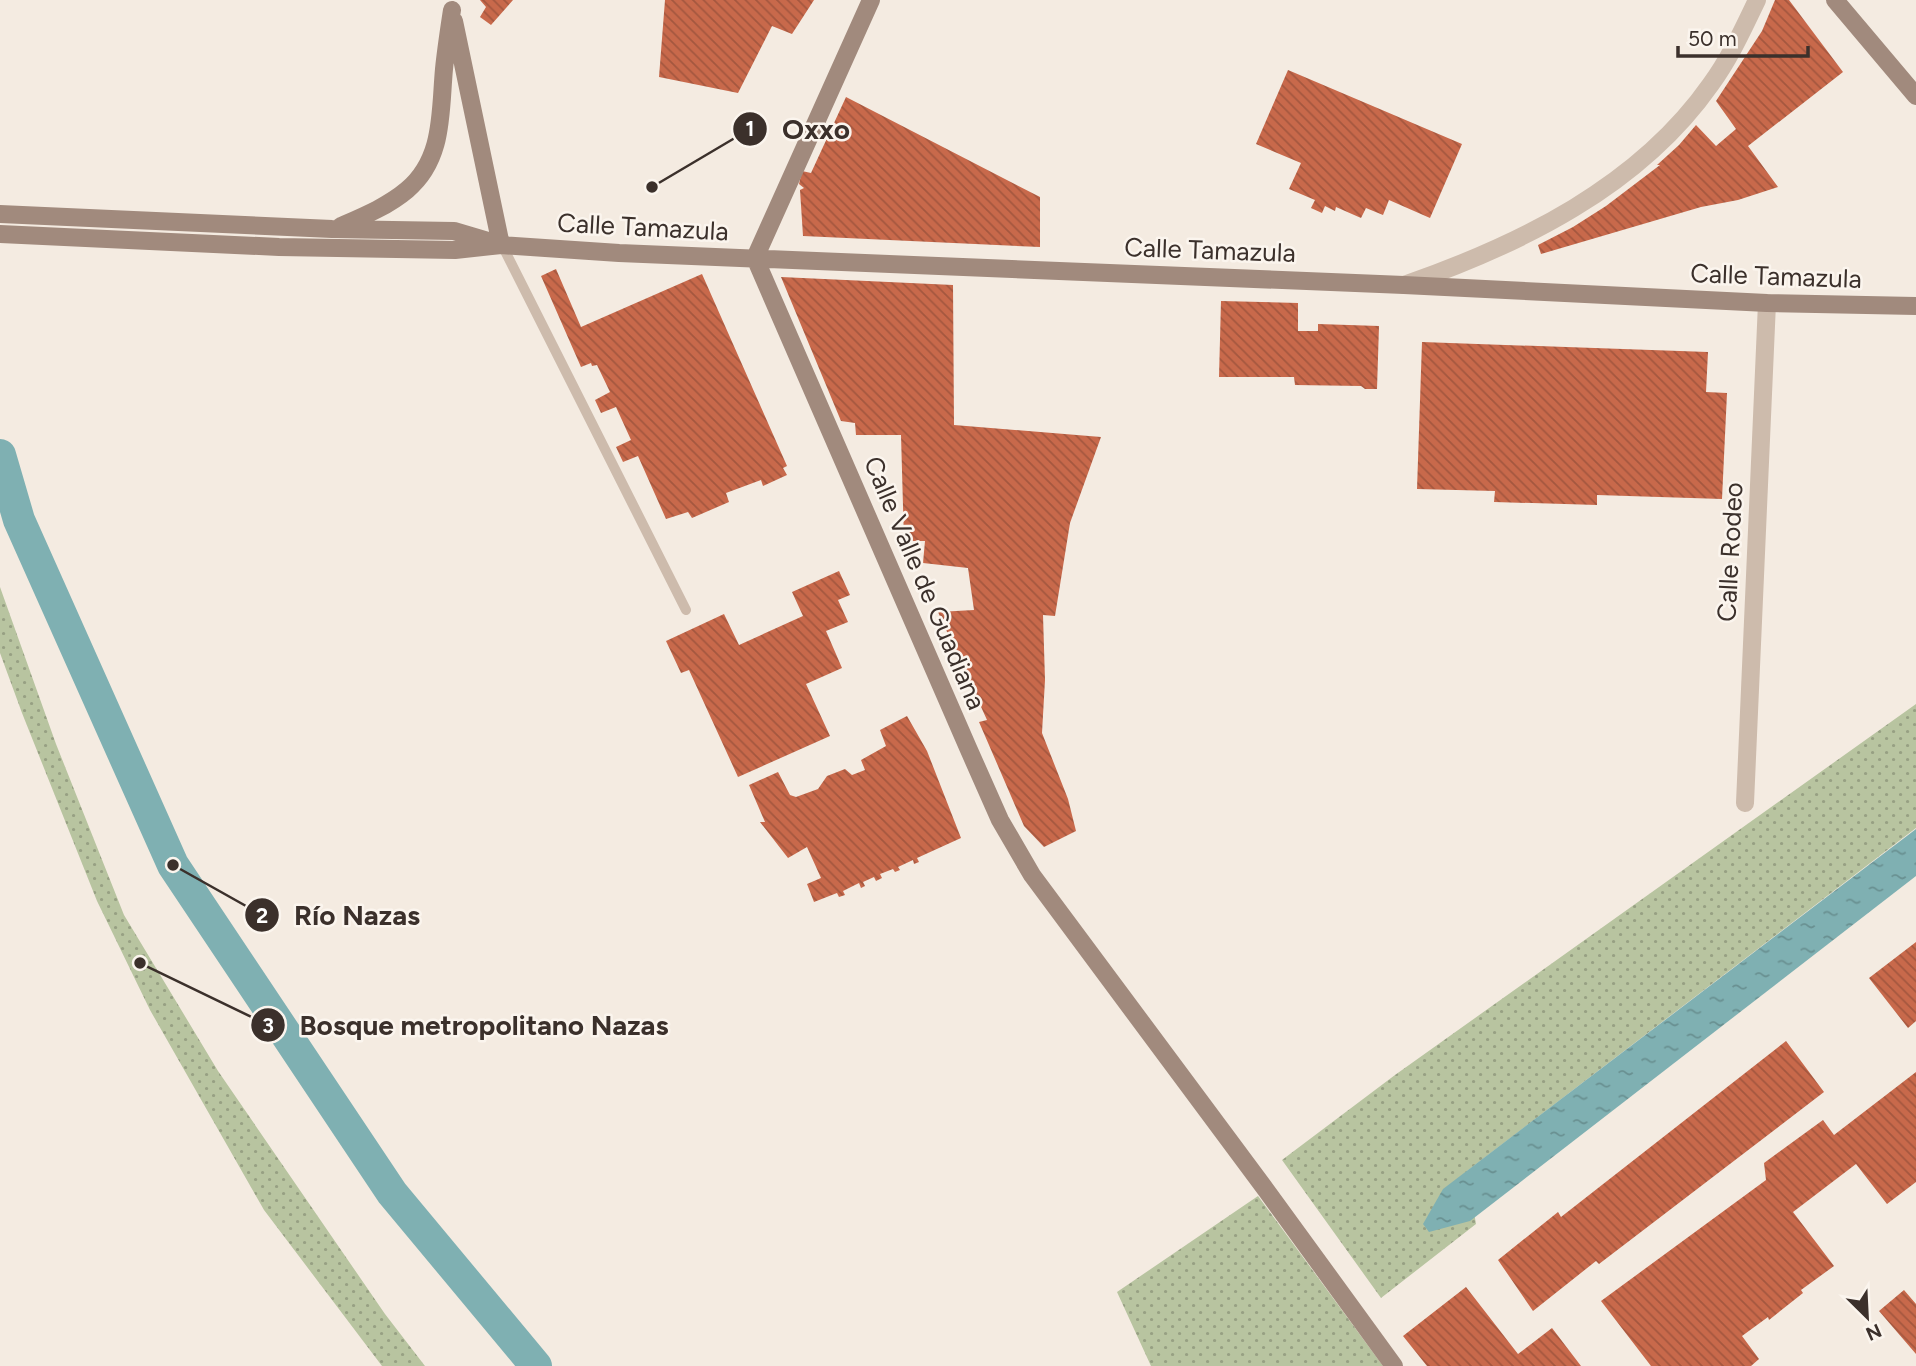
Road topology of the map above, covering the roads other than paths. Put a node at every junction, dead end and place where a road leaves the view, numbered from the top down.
1 (871, 0) edge
2 (1757, 0) edge
3 (1835, 0) edge
4 (451, 5) edge
5 (1916, 96) edge
6 (0, 214) edge
7 (332, 229) junction
8 (0, 234) edge
9 (501, 245) junction
10 (755, 258) junction
11 (1404, 285) junction
12 (1767, 303) junction
13 (1916, 306) edge
14 (686, 610) dead end
15 (1745, 803) dead end
16 (1394, 1366) edge

1 - 10 main road
2 - 11 street
3 - 5 main road
4 - 7 main road
4 - 9 main road
6 - 7 main road, Calle Tamazula
7 - 9 main road, Calle Tamazula
8 - 9 main road, Calle Tamazula
9 - 10 main road, Calle Tamazula
9 - 14 lane
10 - 11 main road, Calle Tamazula
10 - 16 main road, Calle Valle de Guadiana
11 - 12 main road, Calle Tamazula
12 - 13 main road, Calle Tamazula
12 - 15 street, Calle Rodeo

